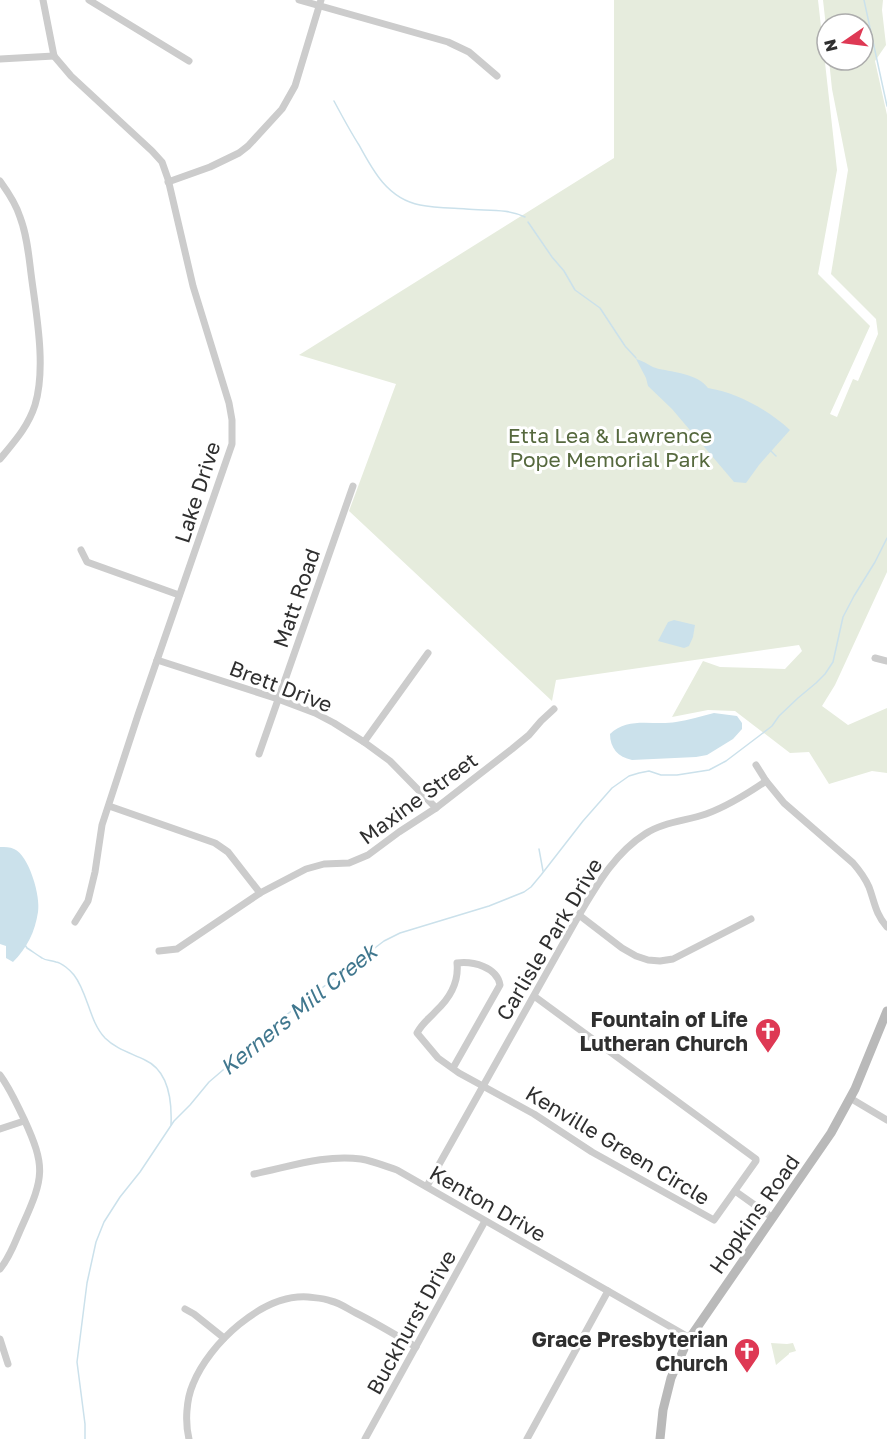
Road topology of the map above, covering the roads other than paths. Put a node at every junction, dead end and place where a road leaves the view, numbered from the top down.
1 (43, 0) edge
2 (89, 0) edge
3 (299, 0) edge
4 (320, 3) edge
5 (54, 56) junction
6 (0, 59) edge
7 (189, 61) dead end
8 (497, 76) dead end
9 (0, 181) edge
10 (168, 182) junction
11 (2, 454) edge
12 (353, 486) dead end
13 (81, 550) dead end
14 (179, 595) junction
15 (428, 653) dead end
16 (875, 658) dead end
17 (158, 660) junction
18 (887, 661) edge
19 (278, 699) junction
20 (554, 709) dead end
21 (364, 742) junction
22 (259, 754) dead end
23 (756, 765) dead end
24 (766, 781) junction
25 (109, 806) junction
26 (436, 808) junction
27 (260, 893) junction
28 (579, 915) junction
29 (750, 919) dead end
30 (75, 922) dead end
31 (887, 927) edge
32 (159, 951) dead end
33 (534, 996) junction
34 (887, 1011) edge
35 (453, 1068) junction
36 (0, 1075) edge
37 (483, 1085) junction
38 (850, 1098) junction
39 (887, 1120) edge
40 (24, 1121) junction
41 (0, 1129) edge
42 (254, 1174) dead end
43 (427, 1186) junction
44 (735, 1191) junction
45 (773, 1218) junction
46 (486, 1221) junction
47 (0, 1269) edge
48 (608, 1291) junction
49 (185, 1309) dead end
50 (224, 1338) junction
51 (690, 1338) junction
52 (0, 1339) edge
53 (416, 1347) junction
54 (8, 1364) dead end
55 (189, 1439) edge
56 (365, 1439) edge
57 (527, 1439) edge
58 (660, 1439) edge

1 - 5 street
2 - 7 street
3 - 4 street
4 - 8 street
4 - 10 street
5 - 6 street
5 - 10 street, Lake Drive
9 - 11 street
10 - 14 street, Lake Drive
12 - 19 street, Matt Road
13 - 14 street
14 - 17 street, Lake Drive
15 - 21 street
16 - 18 street
17 - 19 street, Brett Drive
17 - 25 street, Lake Drive
19 - 21 street, Brett Drive
19 - 22 street, Matt Road
20 - 26 street, Maxine Street
21 - 26 street, Brett Drive
23 - 24 street
24 - 28 street, Carlisle Park Drive
24 - 31 street
25 - 27 street
25 - 30 street, Lake Drive
26 - 27 street, Maxine Street
27 - 32 street, Maxine Street
28 - 29 street
28 - 33 street, Carlisle Park Drive
33 - 37 street, Carlisle Park Drive
33 - 44 street, Kenville Green Circle
34 - 38 main road, Hopkins Road
35 - 35 street
35 - 37 street
36 - 40 street
37 - 43 street, Carlisle Park Drive
37 - 44 street, Kenville Green Circle
38 - 39 street
38 - 45 main road, Hopkins Road
40 - 41 street
40 - 47 street
42 - 43 street, Kenton Drive
43 - 46 street, Kenton Drive
44 - 45 street
45 - 51 main road, Hopkins Road
46 - 48 street, Kenton Drive
46 - 53 street, Buckhurst Drive
48 - 51 street, Kenton Drive
48 - 57 street
49 - 50 street
50 - 53 street
50 - 55 street
51 - 58 main road, Hopkins Road
52 - 54 street
53 - 56 street, Buckhurst Drive

